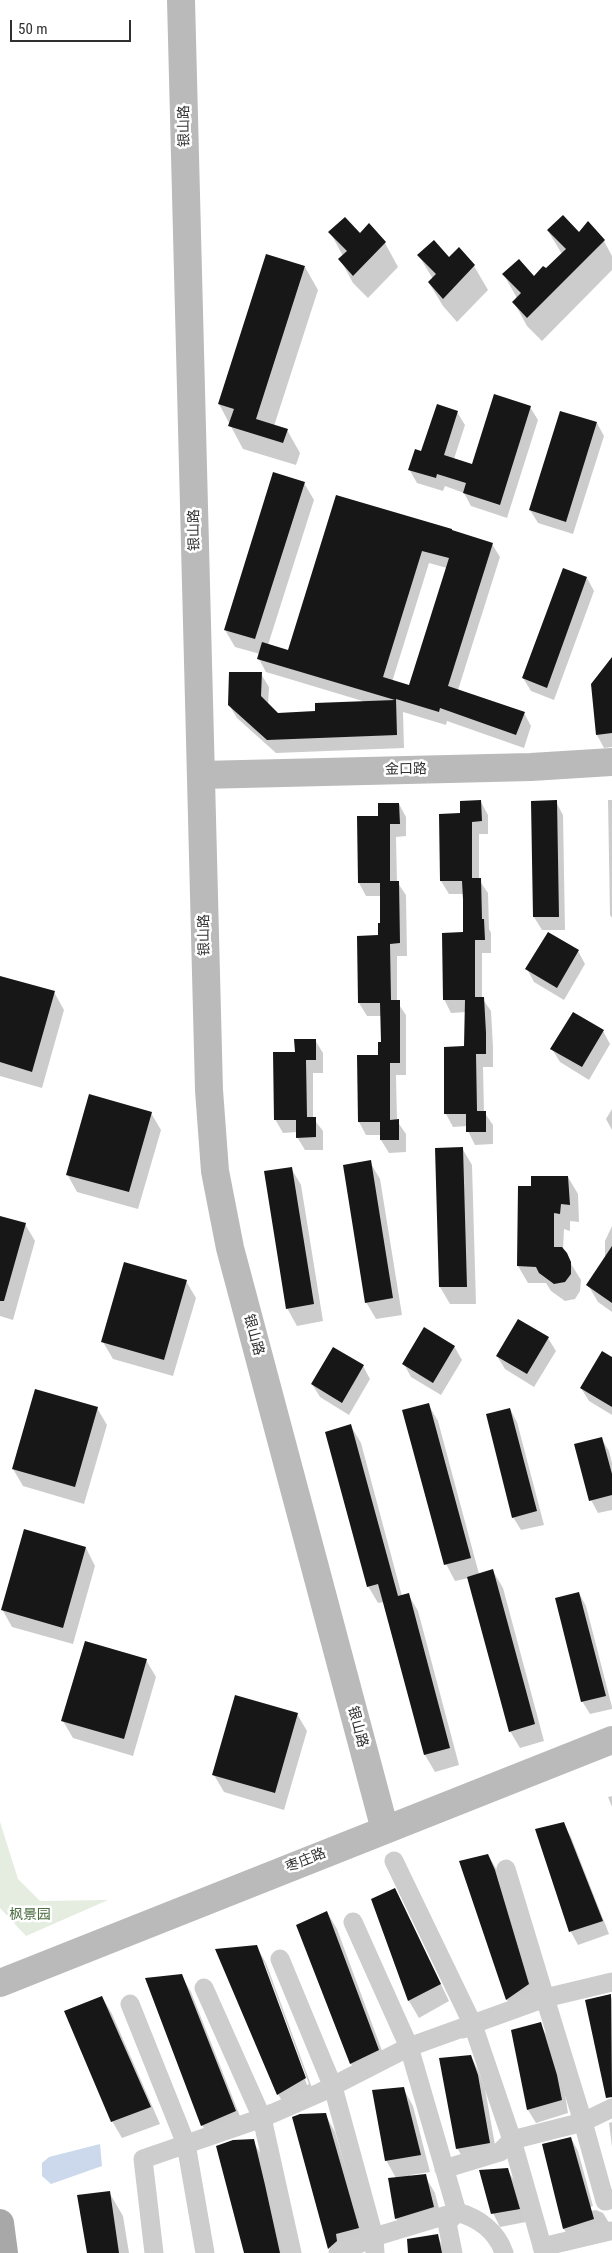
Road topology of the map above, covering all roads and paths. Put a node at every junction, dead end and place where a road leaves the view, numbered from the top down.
1 (181, 0) edge
2 (612, 762) edge
3 (201, 775) junction
4 (612, 1740) edge
5 (612, 1759) edge
6 (390, 1846) junction
7 (506, 1869) dead end
8 (353, 1922) dead end
9 (280, 1960) dead end
10 (612, 1982) edge
11 (0, 1983) edge
12 (204, 1988) dead end
13 (545, 1998) junction
14 (0, 2000) edge
15 (130, 2004) dead end
16 (473, 2025) junction
17 (409, 2047) junction
18 (333, 2087) junction
19 (612, 2108) edge
20 (262, 2118) junction
21 (583, 2122) junction
22 (512, 2140) junction
23 (186, 2144) junction
24 (444, 2169) junction
25 (609, 2200) edge
26 (457, 2212) junction
27 (0, 2223) edge
28 (611, 2235) edge
29 (375, 2245) edge
30 (543, 2250) edge
31 (4, 2253) edge
32 (154, 2253) edge
33 (204, 2253) edge
34 (292, 2253) edge
35 (338, 2253) edge
36 (453, 2253) edge
37 (504, 2253) edge

1 - 3 street, 银山路
2 - 3 street, 金口路
3 - 6 street, 银山路
4 - 6 street, 枣庄路
5 - 6 street, 枣庄路
6 - 11 street, 枣庄路
6 - 14 street, 枣庄路
6 - 16 street
7 - 13 street
8 - 17 street
9 - 18 street
10 - 13 street
12 - 20 street
13 - 16 street
13 - 21 street
15 - 23 street
16 - 17 street
16 - 22 street
17 - 18 street
17 - 24 street
18 - 20 street
18 - 29 street
19 - 21 street
20 - 23 street
20 - 34 street
21 - 22 street
21 - 25 street
22 - 24 street
22 - 30 street
23 - 32 street
23 - 33 street
24 - 26 street
25 - 28 street
26 - 29 street
26 - 36 street
26 - 37 street
27 - 31 main road
28 - 30 street
29 - 35 street

